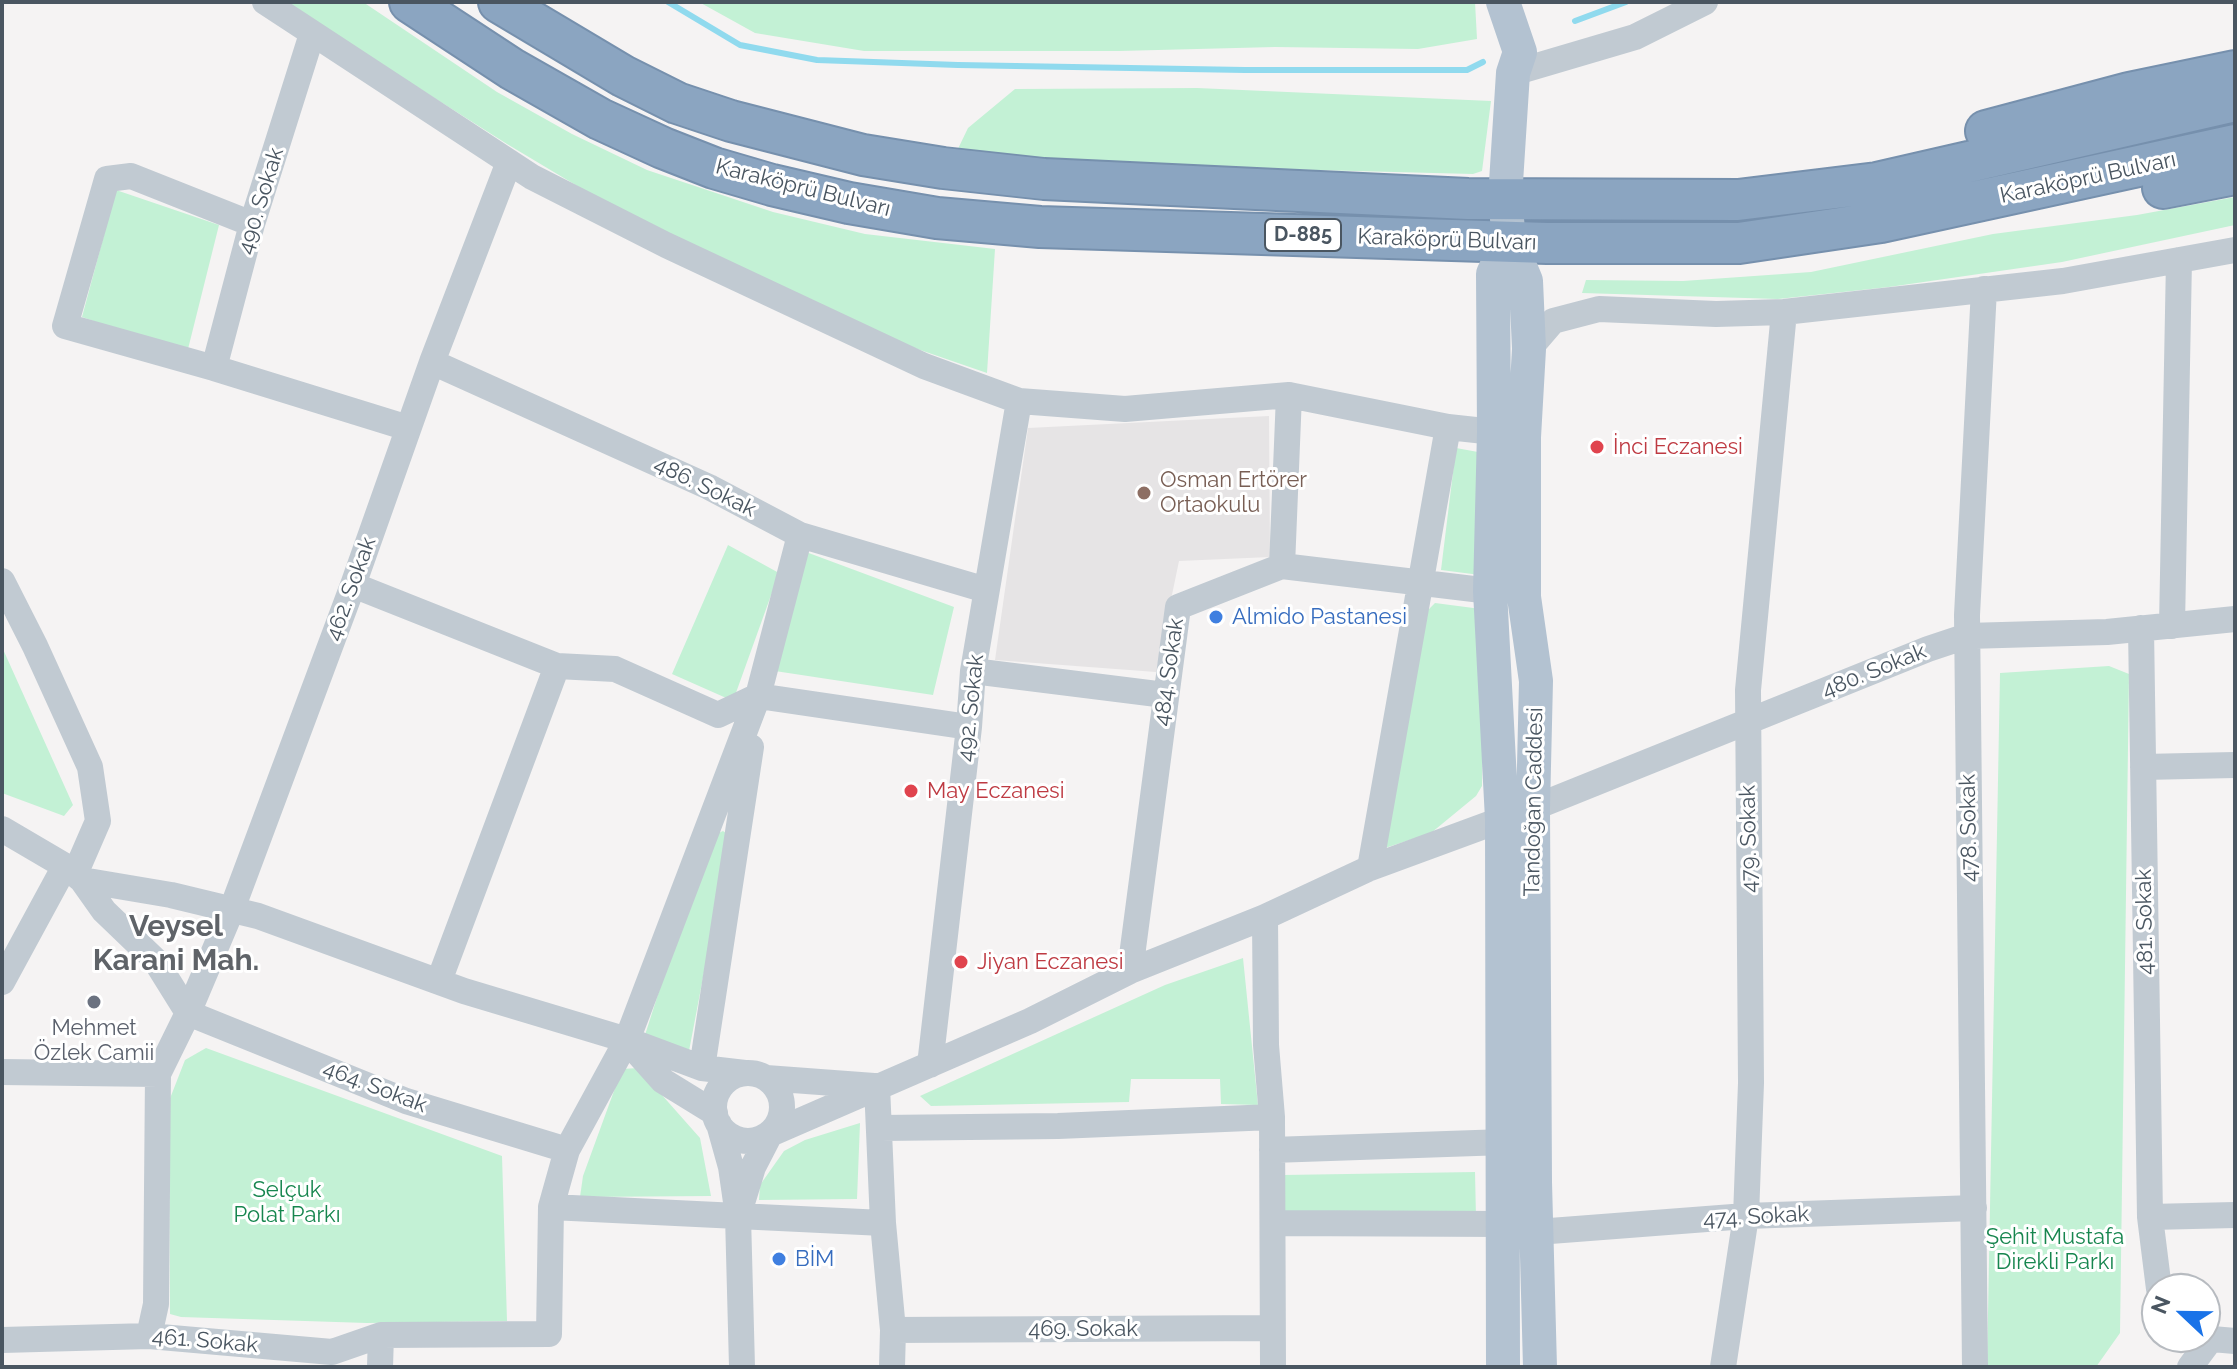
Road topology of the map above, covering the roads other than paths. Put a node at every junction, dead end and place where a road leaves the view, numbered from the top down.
1 (265, 2) edge
2 (410, 2) edge
3 (499, 2) edge
4 (1503, 2) edge
5 (1705, 2) edge
6 (312, 34) junction
7 (2235, 71) edge
8 (1513, 73) junction
9 (2235, 101) edge
10 (2235, 145) edge
11 (509, 162) junction
12 (2235, 174) edge
13 (1877, 183) junction
14 (1505, 198) junction
15 (1981, 201) junction
16 (252, 224) junction
17 (1509, 240) junction
18 (2235, 250) edge
19 (2179, 260) junction
20 (1984, 289) junction
21 (1784, 312) junction
22 (1529, 349) junction
23 (432, 362) junction
24 (214, 368) junction
25 (1289, 395) junction
26 (1019, 401) junction
27 (1448, 427) junction
28 (408, 428) junction
29 (1494, 432) junction
30 (800, 535) junction
31 (1282, 566) junction
32 (2, 581) edge
33 (1422, 582) junction
34 (353, 585) junction
35 (987, 588) junction
36 (1490, 591) junction
37 (2235, 619) edge
38 (2172, 626) junction
39 (2141, 628) junction
40 (1967, 636) junction
41 (557, 666) junction
42 (973, 671) junction
43 (1165, 695) junction
44 (758, 696) junction
45 (1748, 723) junction
46 (969, 727) junction
47 (2235, 765) edge
48 (2143, 767) junction
49 (1517, 813) junction
50 (2, 829) edge
51 (1370, 868) junction
52 (74, 873) junction
53 (232, 909) junction
54 (1265, 917) junction
55 (1130, 971) junction
56 (439, 981) junction
57 (2, 982) edge
58 (188, 1013) junction
59 (627, 1040) junction
60 (930, 1065) junction
61 (702, 1068) junction
62 (2, 1072) edge
63 (158, 1074) junction
64 (756, 1075) junction
65 (877, 1086) junction
66 (1272, 1117) junction
67 (717, 1119) junction
68 (881, 1128) junction
69 (770, 1134) junction
70 (1505, 1142) junction
71 (567, 1150) junction
72 (1272, 1150) junction
73 (551, 1207) junction
74 (1974, 1208) junction
75 (2235, 1215) edge
76 (738, 1216) junction
77 (1746, 1216) junction
78 (2150, 1217) junction
79 (883, 1223) junction
80 (1274, 1223) junction
81 (1521, 1228) junction
82 (2157, 1273) edge
83 (1272, 1328) junction
84 (893, 1330) junction
85 (381, 1335) junction
86 (149, 1336) junction
87 (2, 1340) edge
88 (380, 1367) edge
89 (742, 1367) edge
90 (892, 1367) edge
91 (1273, 1367) edge
92 (1503, 1367) edge
93 (1540, 1367) edge
94 (1723, 1367) edge
95 (1975, 1367) edge

1 - 6 street
2 - 17 highway, Karaköprü Bulvarı / D-885
3 - 14 highway, Karaköprü Bulvarı / D-885
4 - 8 main road, Tandoğan Caddesi
5 - 8 street
6 - 11 street
6 - 16 street, 490. Sokak
7 - 13 highway
8 - 14 main road, Tandoğan Caddesi
9 - 13 highway, Karaköprü Bulvarı / D-885
10 - 15 highway, Karaköprü Bulvarı / D-885
11 - 23 street, 462. Sokak
11 - 26 street
12 - 15 highway
13 - 14 highway, Karaköprü Bulvarı / D-885
14 - 17 main road, Tandoğan Caddesi
15 - 17 highway, Karaköprü Bulvarı / D-885
16 - 24 street, 490. Sokak
16 - 24 street
17 - 22 main road, Tandoğan Caddesi
17 - 29 main road, Tandoğan Caddesi
18 - 19 street
19 - 20 street
19 - 38 street
20 - 21 street
20 - 40 street, 478. Sokak
21 - 22 street
21 - 45 street, 479. Sokak
22 - 49 main road, Tandoğan Caddesi
23 - 28 street, 462. Sokak
23 - 30 street, 486. Sokak
24 - 28 street
25 - 26 street
25 - 27 street
25 - 31 street
26 - 35 street, 492. Sokak
27 - 29 street
27 - 33 street
28 - 34 street, 462. Sokak
29 - 36 main road, Tandoğan Caddesi
30 - 35 street, 486. Sokak
30 - 44 street
31 - 33 street
31 - 43 street, 484. Sokak
32 - 52 street
33 - 36 street
33 - 51 street
34 - 41 street
34 - 53 street, 462. Sokak
35 - 42 street, 492. Sokak
36 - 49 main road, Tandoğan Caddesi
37 - 38 street, 480. Sokak
38 - 39 street, 480. Sokak
39 - 40 street, 480. Sokak
39 - 48 street, 481. Sokak
40 - 45 street, 480. Sokak
40 - 74 street, 478. Sokak
41 - 44 street
41 - 56 street
42 - 43 street
42 - 46 street, 492. Sokak
43 - 55 street, 484. Sokak
44 - 46 street
44 - 59 street
44 - 61 street
45 - 49 street, 480. Sokak
45 - 77 street, 479. Sokak
46 - 60 street, 492. Sokak
47 - 48 street
48 - 78 street, 481. Sokak
49 - 51 street, 480. Sokak
49 - 70 main road, Tandoğan Caddesi
49 - 81 main road, Tandoğan Caddesi
50 - 52 street
51 - 54 street, 480. Sokak
52 - 53 street
52 - 57 street
52 - 58 street
53 - 56 street
53 - 58 street, 462. Sokak
54 - 55 street, 480. Sokak
54 - 66 street
55 - 60 street, 480. Sokak
56 - 59 street
58 - 63 street, 462. Sokak
58 - 71 street, 464. Sokak
59 - 61 street
59 - 67 street
59 - 71 street
60 - 65 street, 480. Sokak
61 - 64 street
62 - 63 street
63 - 86 street, 462. Sokak
64 - 65 street
64 - 67 street
64 - 69 street
65 - 68 street
65 - 69 street, 480. Sokak
66 - 68 street
66 - 72 street
67 - 69 street
67 - 76 street
68 - 79 street
69 - 76 street
70 - 72 street
70 - 81 main road, Tandoğan Caddesi
71 - 73 street
72 - 80 street
73 - 76 street
73 - 85 street, 461. Sokak
74 - 77 street, 474. Sokak
74 - 95 street, 478. Sokak
75 - 78 street
76 - 79 street
76 - 89 street
77 - 81 street, 474. Sokak
77 - 94 street, 479. Sokak
78 - 82 street, 481. Sokak
79 - 84 street
80 - 81 street, 474. Sokak
80 - 83 street
81 - 92 main road, Tandoğan Caddesi
81 - 93 main road, Tandoğan Caddesi
83 - 84 street, 469. Sokak
83 - 91 street
84 - 90 street
85 - 86 street, 461. Sokak
85 - 88 street
86 - 87 street, 461. Sokak

